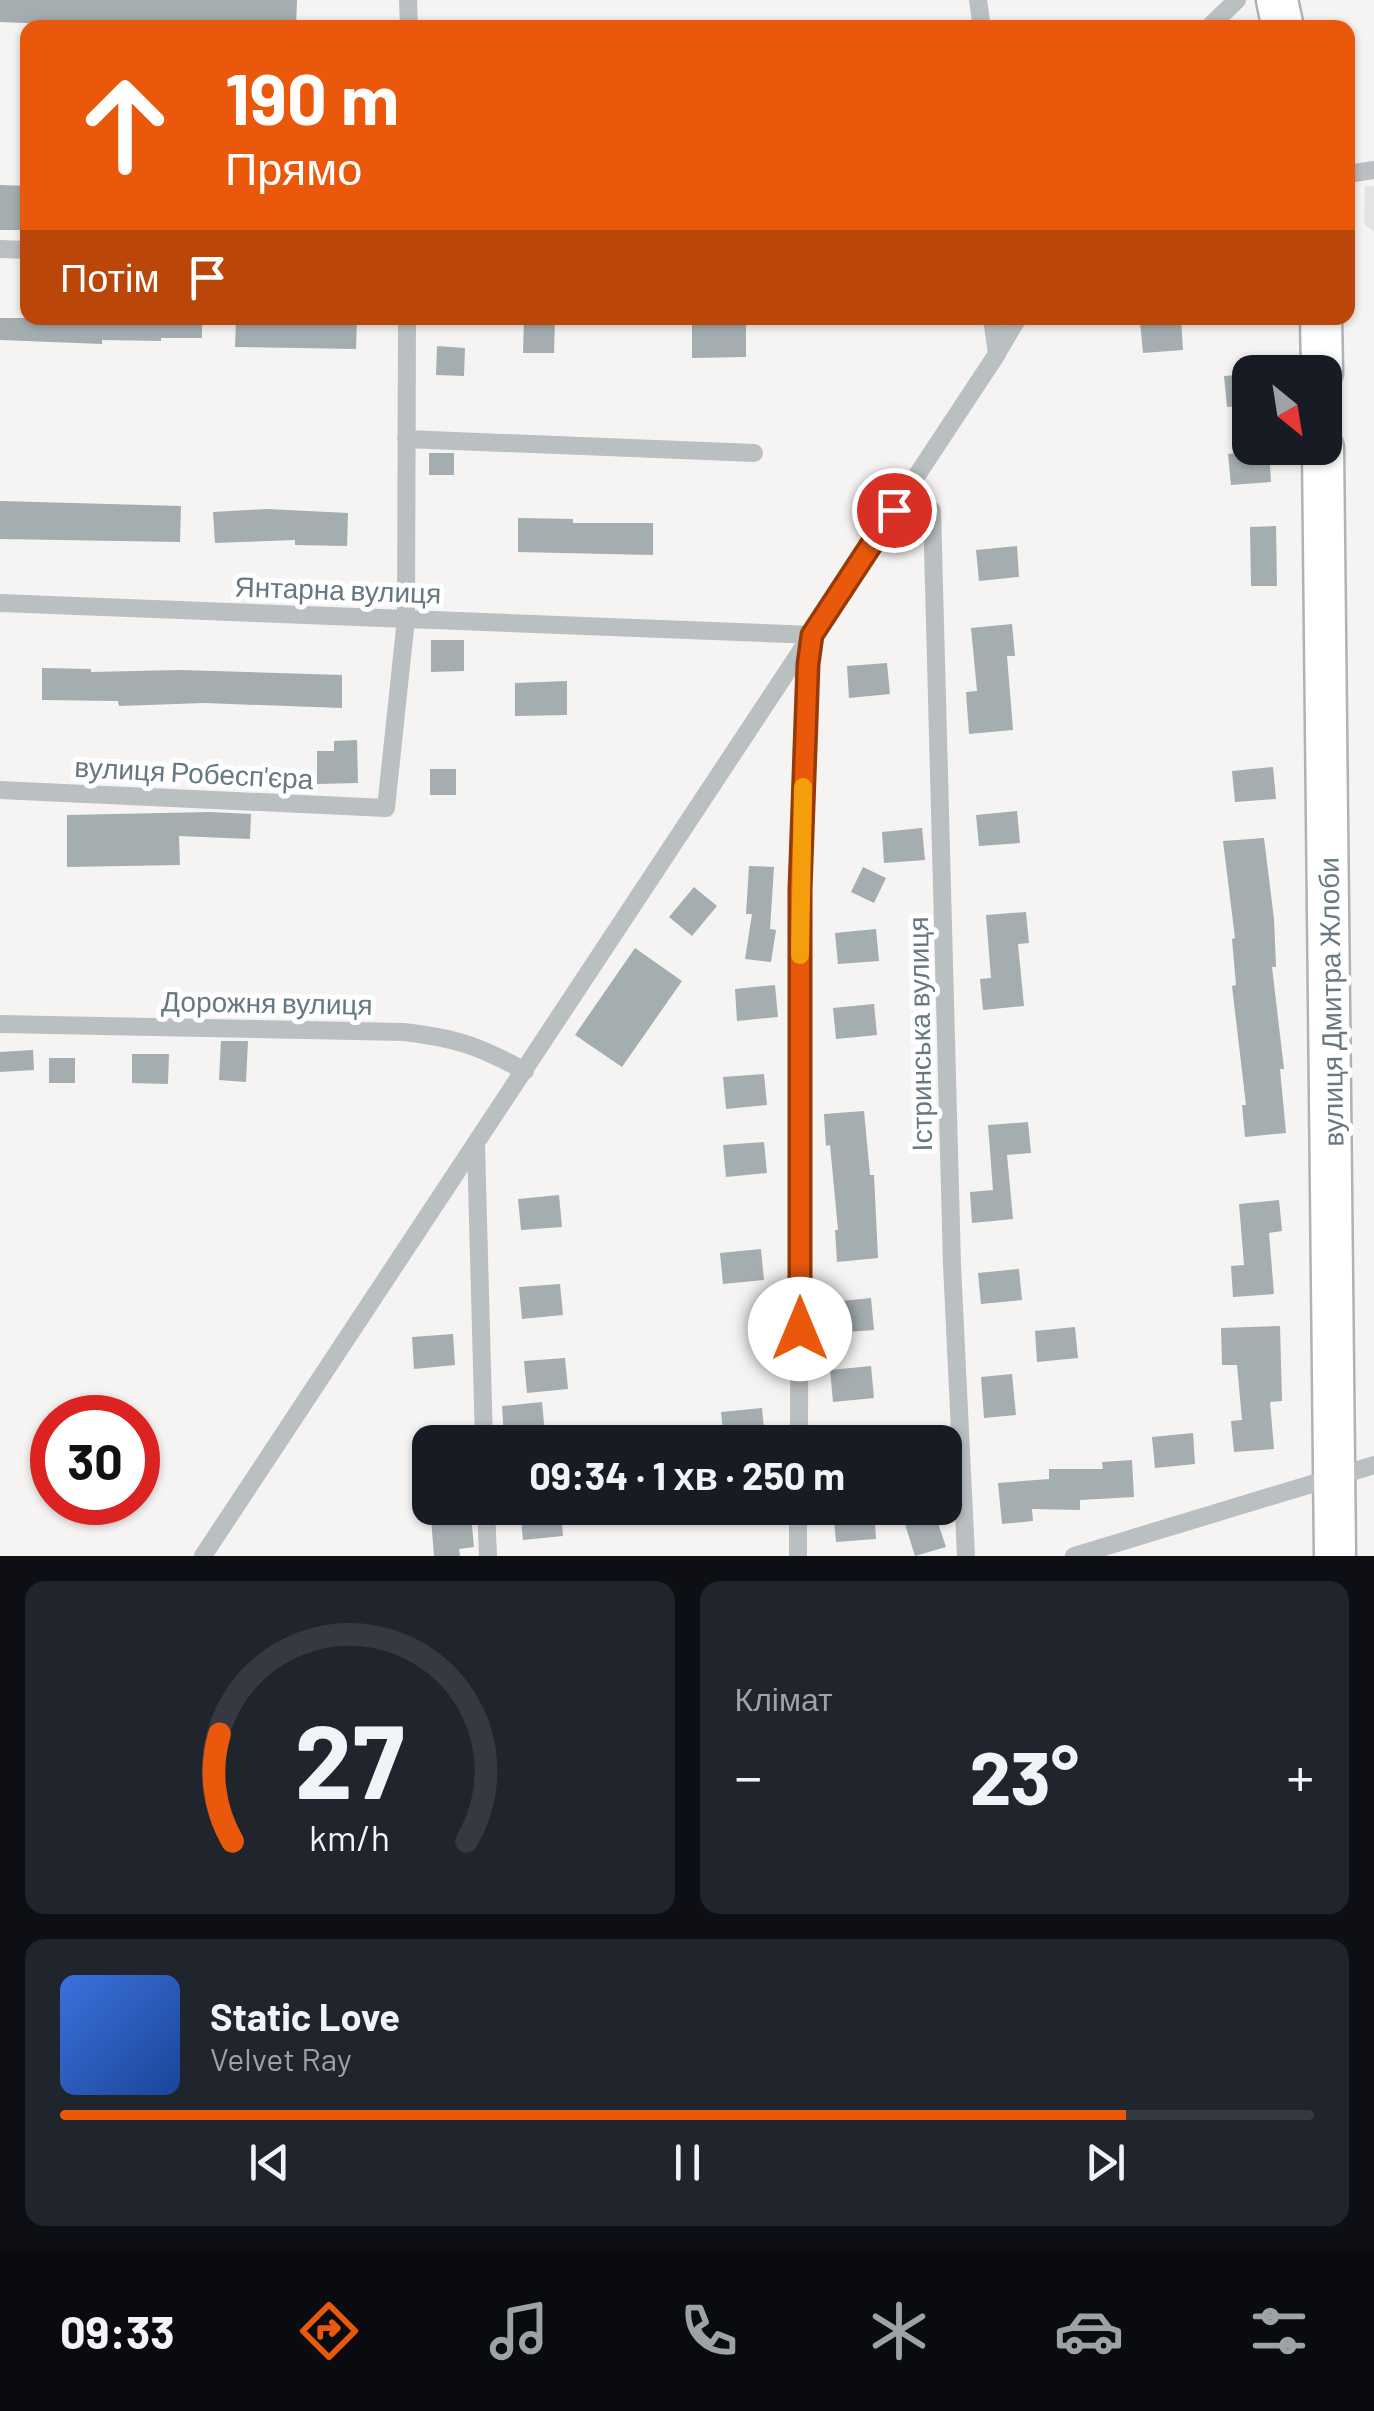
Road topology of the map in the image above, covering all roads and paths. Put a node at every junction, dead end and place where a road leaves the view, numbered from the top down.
1 (1238, 0) edge
2 (1217, 20) edge
3 (407, 325) edge
4 (993, 325) edge
5 (1014, 325) edge
6 (1321, 325) edge
7 (996, 354) junction
8 (1322, 355) edge
9 (406, 438) junction
10 (754, 453) dead end
11 (1323, 465) edge
12 (932, 510) dead end
13 (0, 603) edge
14 (406, 619) junction
15 (812, 635) junction
16 (0, 790) edge
17 (0, 1024) edge
18 (524, 1071) junction
19 (476, 1144) junction
20 (484, 1425) edge
21 (799, 1425) edge
22 (1374, 1465) edge
23 (1335, 1476) junction
24 (487, 1525) edge
25 (798, 1525) edge
26 (203, 1556) edge
27 (488, 1556) edge
28 (798, 1556) edge
29 (966, 1556) edge
30 (1074, 1556) edge
31 (1334, 1556) edge

1 - 2 street
3 - 9 street
4 - 7 street
5 - 7 street
6 - 8 main road
7 - 15 street
9 - 10 street
9 - 14 street
11 - 23 main road, вулиця Дмитра Жлоби
12 - 29 street, Істринська вулиця
13 - 14 street, Янтарна вулиця
14 - 15 street, Янтарна вулиця
14 - 16 street, вулиця Робесп'єра
15 - 18 street
15 - 21 street
17 - 18 street, Дорожня вулиця
18 - 19 street
19 - 20 street
19 - 26 street
22 - 23 street
23 - 30 street
23 - 31 main road, вулиця Дмитра Жлоби
24 - 27 street
25 - 28 street

